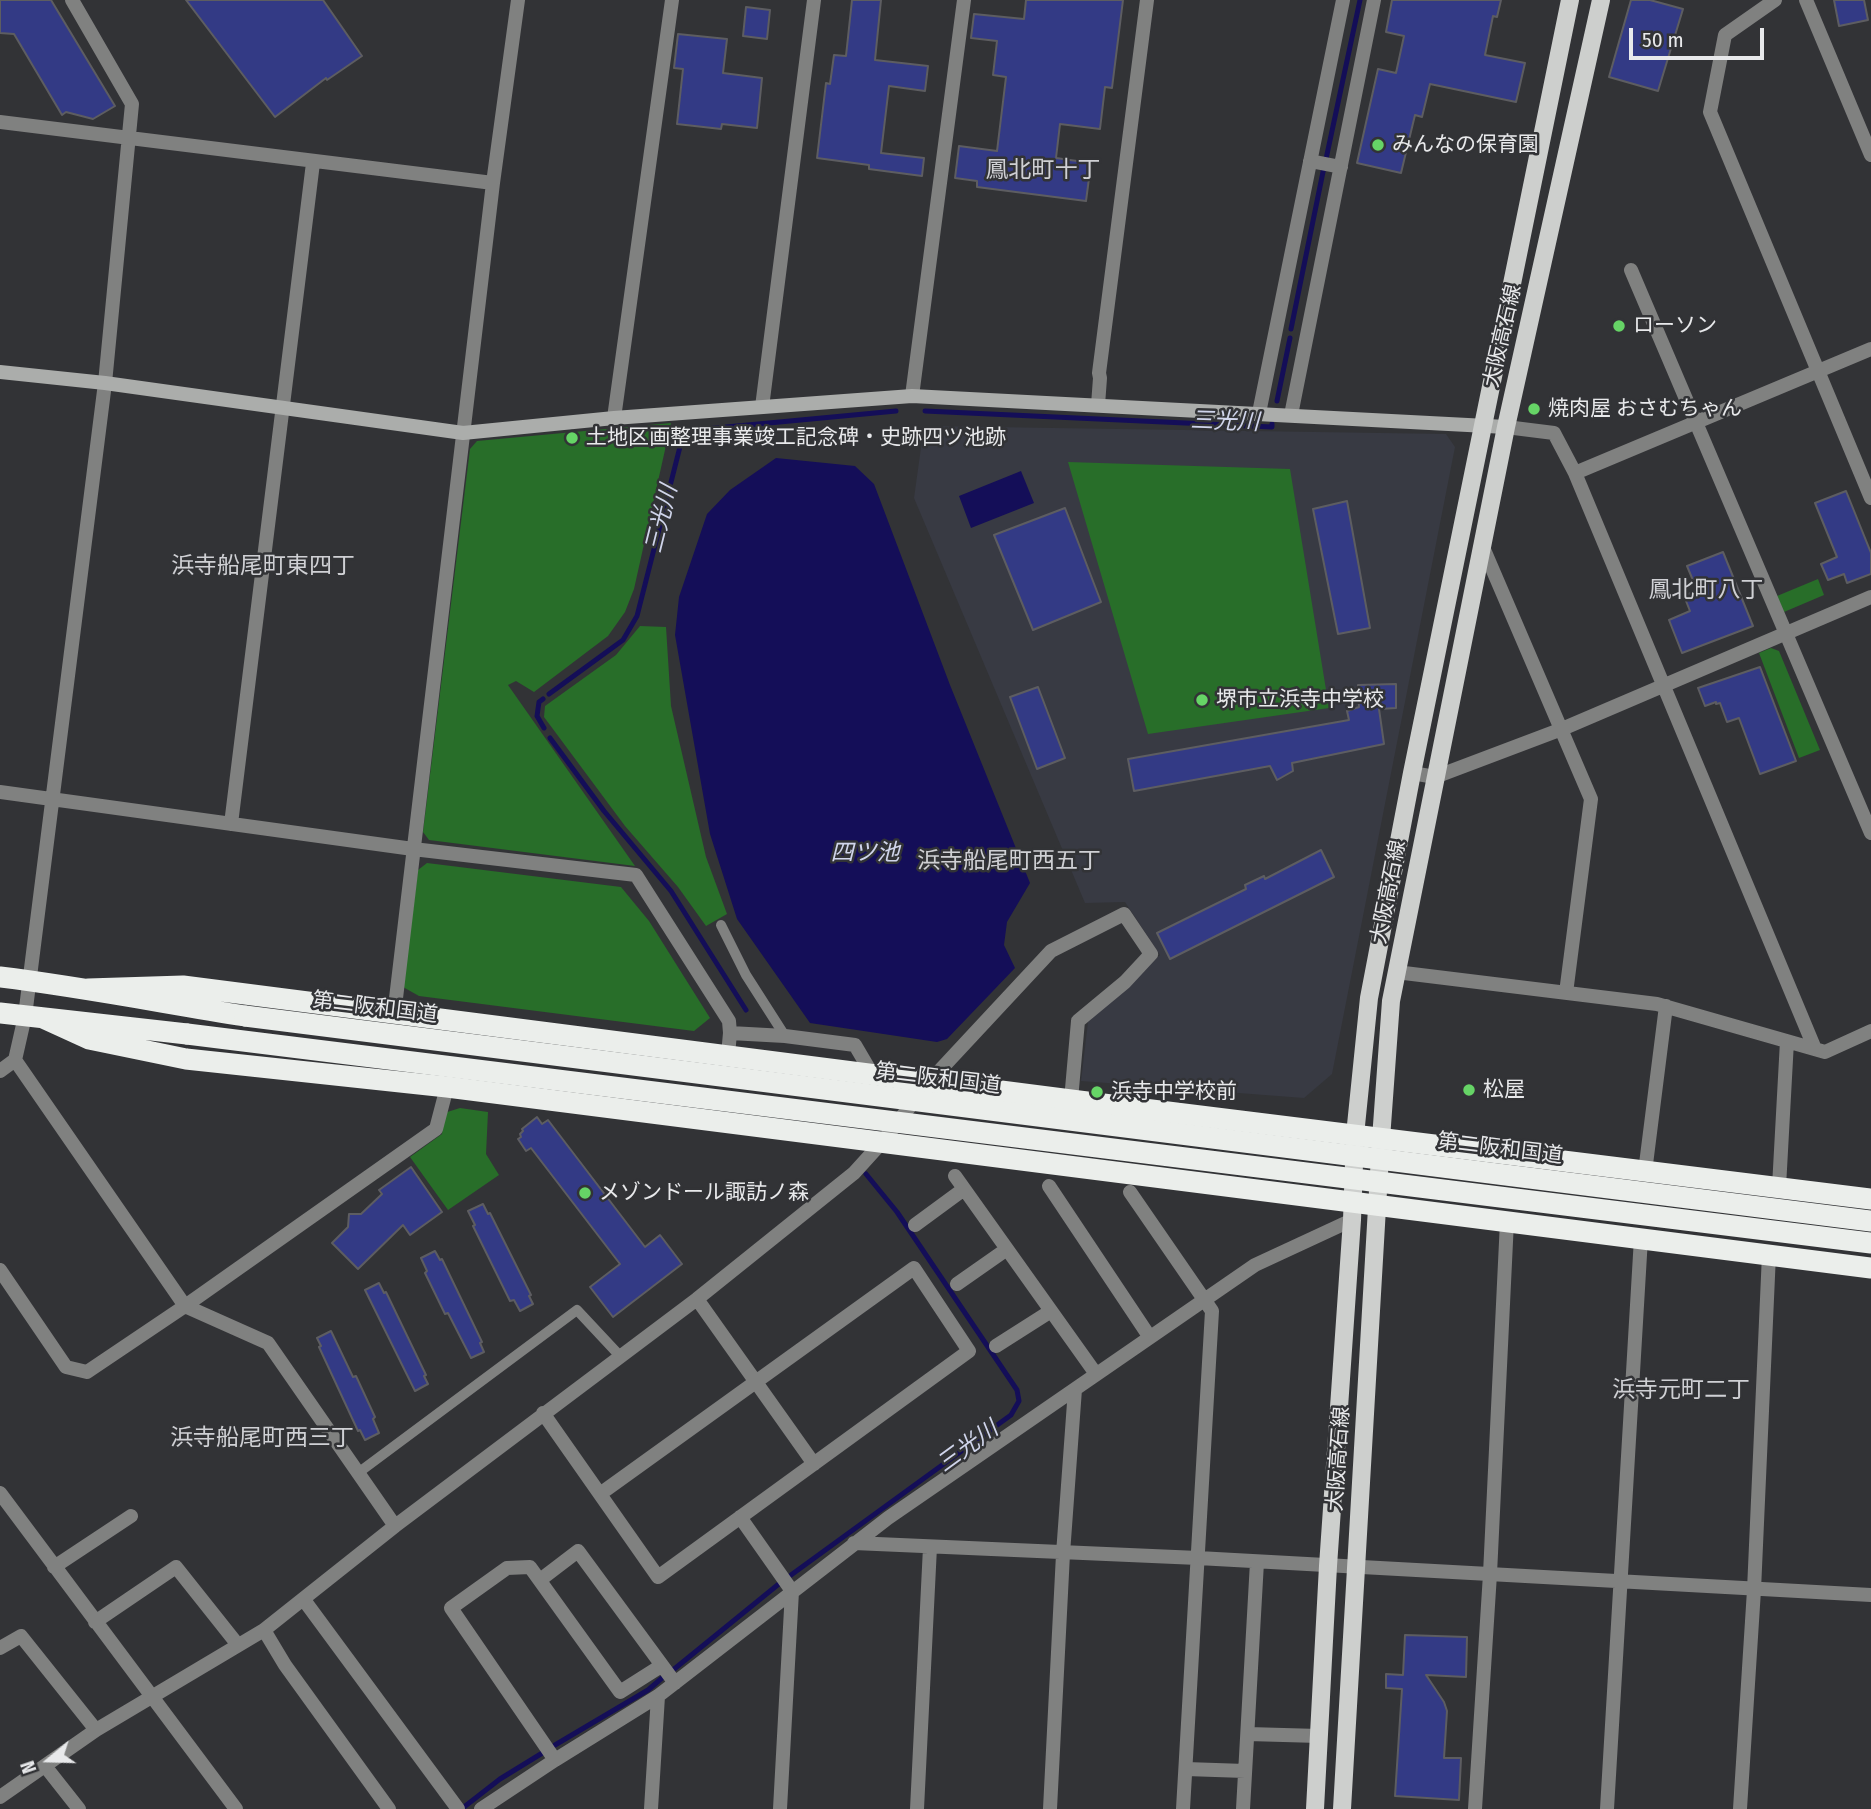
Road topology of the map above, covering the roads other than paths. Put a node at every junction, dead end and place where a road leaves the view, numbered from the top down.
1 (72, 0) edge
2 (518, 0) edge
3 (672, 0) edge
4 (814, 0) edge
5 (964, 0) edge
6 (1147, 0) edge
7 (1343, 0) edge
8 (1374, 0) edge
9 (1570, 0) edge
10 (1601, 0) edge
11 (1775, 0) edge
12 (1806, 0) edge
13 (0, 122) edge
14 (130, 137) junction
15 (1871, 155) edge
16 (1315, 162) junction
17 (313, 163) junction
18 (1338, 167) junction
19 (493, 183) junction
20 (1630, 270) dead end
21 (1871, 349) edge
22 (1818, 370) junction
23 (0, 372) edge
24 (105, 383) junction
25 (912, 396) junction
26 (1098, 405) junction
27 (762, 407) junction
28 (284, 408) junction
29 (1260, 413) junction
30 (1288, 415) junction
31 (614, 418) junction
32 (1696, 421) junction
33 (1485, 424) junction
34 (1506, 426) junction
35 (463, 433) junction
36 (1574, 473) junction
37 (1871, 498) edge
38 (1482, 545) junction
39 (1871, 597) edge
40 (1786, 634) junction
41 (1662, 687) junction
42 (1562, 729) junction
43 (1412, 773) junction
44 (1435, 777) junction
45 (0, 792) edge
46 (51, 799) junction
47 (231, 824) junction
48 (1871, 833) edge
49 (414, 849) junction
50 (721, 925) dead end
51 (1396, 972) junction
52 (0, 977) edge
53 (28, 980) junction
54 (88, 989) junction
55 (1566, 993) junction
56 (1666, 1006) junction
57 (0, 1013) edge
58 (394, 1014) junction
59 (34, 1017) junction
60 (1871, 1031) edge
61 (730, 1033) junction
62 (786, 1036) junction
63 (1787, 1041) junction
64 (1815, 1049) junction
65 (728, 1055) junction
66 (15, 1060) junction
67 (0, 1071) edge
68 (872, 1074) junction
69 (929, 1082) junction
70 (447, 1087) junction
71 (1071, 1100) junction
72 (1355, 1135) junction
73 (1381, 1139) junction
74 (883, 1141) junction
75 (1645, 1171) junction
76 (955, 1176) dead end
77 (1048, 1186) dead end
78 (1779, 1187) junction
79 (964, 1189) junction
80 (1130, 1192) dead end
81 (1871, 1199) edge
82 (1378, 1205) junction
83 (1352, 1211) junction
84 (1507, 1221) junction
85 (1871, 1221) edge
86 (915, 1225) dead end
87 (1642, 1238) junction
88 (1871, 1243) edge
89 (1007, 1249) junction
90 (1769, 1254) junction
91 (1871, 1268) edge
92 (0, 1270) edge
93 (957, 1284) dead end
94 (696, 1299) junction
95 (1204, 1300) junction
96 (185, 1306) junction
97 (1051, 1311) junction
98 (1149, 1336) junction
99 (996, 1346) dead end
100 (620, 1356) junction
101 (1096, 1374) junction
102 (755, 1382) junction
103 (1074, 1389) junction
104 (542, 1413) junction
105 (814, 1464) junction
106 (358, 1474) junction
107 (0, 1493) edge
108 (600, 1494) junction
109 (131, 1516) dead end
110 (740, 1517) junction
111 (395, 1526) junction
112 (854, 1543) junction
113 (930, 1547) junction
114 (1063, 1554) junction
115 (1198, 1558) junction
116 (1257, 1562) junction
117 (1328, 1566) junction
118 (54, 1567) junction
119 (1355, 1567) junction
120 (1490, 1574) junction
121 (540, 1580) junction
122 (1619, 1582) junction
123 (790, 1588) junction
124 (1754, 1590) junction
125 (1871, 1595) edge
126 (304, 1600) junction
127 (95, 1622) junction
128 (264, 1630) junction
129 (238, 1645) junction
130 (0, 1648) edge
131 (660, 1666) junction
132 (675, 1683) junction
133 (658, 1696) junction
134 (150, 1697) junction
135 (96, 1730) junction
136 (1248, 1734) junction
137 (1319, 1736) junction
138 (555, 1760) junction
139 (45, 1766) junction
140 (1186, 1769) junction
141 (1245, 1771) junction
142 (0, 1797) edge
143 (79, 1809) edge
144 (236, 1809) edge
145 (389, 1809) edge
146 (458, 1809) edge
147 (481, 1809) edge
148 (651, 1809) edge
149 (780, 1809) edge
150 (917, 1809) edge
151 (1050, 1809) edge
152 (1183, 1809) edge
153 (1243, 1809) edge
154 (1315, 1809) edge
155 (1342, 1809) edge
156 (1475, 1809) edge
157 (1607, 1809) edge
158 (1740, 1809) edge

1 - 14 street
2 - 19 street
3 - 31 street
4 - 27 street
5 - 25 street
6 - 26 street
7 - 16 street
8 - 18 street
9 - 33 main road, 大阪高石線
10 - 34 main road, 大阪高石線
11 - 22 street
12 - 15 street
13 - 14 street
14 - 17 street
14 - 24 street
16 - 18 street
16 - 29 street
17 - 19 street
17 - 28 street
18 - 30 street
19 - 35 street
20 - 32 street
21 - 22 street
22 - 32 street
22 - 37 street
23 - 24 street
24 - 28 street
24 - 46 street
25 - 26 street
25 - 27 street
26 - 29 street
27 - 31 street
28 - 35 street
28 - 47 street
29 - 30 street
30 - 33 street
31 - 35 street
32 - 36 street
32 - 40 street
33 - 34 street
33 - 43 main road, 大阪高石線
34 - 36 street
34 - 38 main road, 大阪高石線
35 - 49 street
36 - 41 street
38 - 42 street
38 - 44 main road, 大阪高石線
39 - 40 street
40 - 41 street
40 - 48 street
41 - 42 street
41 - 64 street
42 - 44 street
42 - 55 street
43 - 44 street
43 - 72 main road, 大阪高石線
44 - 51 main road, 大阪高石線
45 - 46 street
46 - 47 street
46 - 53 street
47 - 49 street
49 - 58 street
49 - 61 street
50 - 62 lane
51 - 55 street
51 - 73 main road, 大阪高石線
52 - 53 highway, 第二阪和国道
53 - 54 highway, 第二阪和国道
53 - 59 street
54 - 58 highway
54 - 85 highway, 第二阪和国道, bridge
55 - 56 street
56 - 63 street
56 - 75 street
57 - 59 highway
58 - 65 highway
59 - 66 street
59 - 70 highway
59 - 88 highway, bridge
60 - 64 street
61 - 62 street
61 - 65 street
62 - 68 street
63 - 64 street
63 - 78 street
65 - 68 highway
66 - 67 street
66 - 96 street
68 - 69 highway
69 - 71 highway
69 - 71 street
69 - 74 street
70 - 74 highway
70 - 96 street
71 - 72 highway
72 - 73 highway
72 - 83 main road, 大阪高石線
73 - 75 highway
73 - 82 main road, 大阪高石線
74 - 83 highway
74 - 94 street
75 - 78 highway
76 - 79 street
77 - 98 street
78 - 81 highway
79 - 86 street
79 - 89 street
80 - 95 street
82 - 83 highway
82 - 84 highway
82 - 119 main road, 大阪高石線
83 - 95 street
83 - 117 main road, 大阪高石線
84 - 87 highway
84 - 120 street
87 - 90 highway
87 - 122 street
89 - 93 street
89 - 97 street
90 - 91 highway
90 - 124 street
92 - 96 street
94 - 100 street
94 - 102 street
95 - 98 street
95 - 115 street
96 - 106 street
97 - 99 street
97 - 101 street
98 - 101 street
100 - 104 street
100 - 106 lane
101 - 103 street
102 - 105 street
102 - 105 street
102 - 108 street
103 - 112 street
103 - 114 street
104 - 108 street
104 - 111 street
105 - 110 street
106 - 111 street
107 - 118 street
108 - 110 street
109 - 118 street
110 - 123 street
111 - 126 street
112 - 113 street
112 - 123 street
113 - 114 street
113 - 150 street
114 - 115 street
114 - 151 street
115 - 116 street
115 - 140 street
116 - 117 street
116 - 136 street
117 - 119 street
117 - 137 main road, 大阪高石線
118 - 127 street
119 - 120 street
119 - 155 main road, 大阪高石線
120 - 122 street
120 - 156 street
121 - 131 street
121 - 131 street
121 - 138 street
122 - 124 street
122 - 157 street
123 - 132 street
123 - 149 street
124 - 125 street
124 - 158 street
126 - 128 street
126 - 146 street
127 - 129 street
127 - 134 street
128 - 129 street
128 - 145 street
129 - 134 street
130 - 135 street
131 - 132 street
132 - 133 street
133 - 138 street
133 - 148 street
134 - 135 street
134 - 144 street
135 - 139 street
136 - 137 street
136 - 141 street
137 - 154 main road, 大阪高石線
138 - 147 street
139 - 142 street
139 - 143 street
140 - 141 street
140 - 152 street
141 - 153 street

